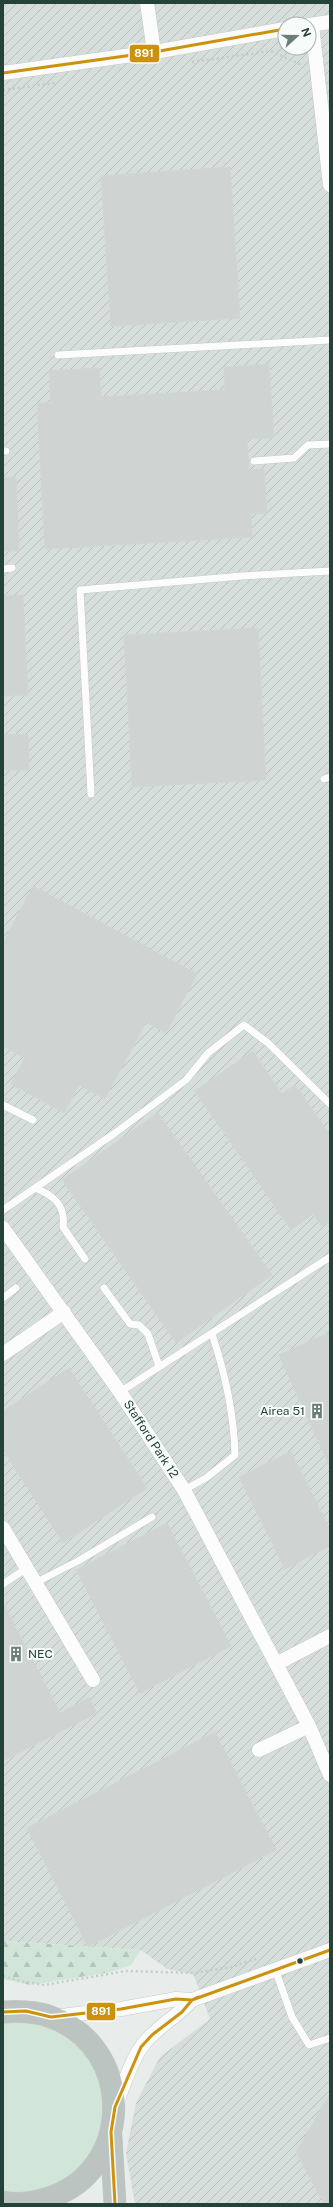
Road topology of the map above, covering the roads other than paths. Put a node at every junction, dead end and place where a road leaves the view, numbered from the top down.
1 (147, 3) edge
2 (330, 22) edge
3 (317, 24) edge
4 (277, 30) edge
5 (154, 52) junction
6 (315, 56) edge
7 (3, 73) edge
8 (329, 153) edge
9 (330, 185) edge
10 (330, 340) edge
11 (58, 355) dead end
12 (330, 444) edge
13 (254, 461) dead end
14 (12, 568) dead end
15 (3, 569) edge
16 (330, 571) edge
17 (91, 794) dead end
18 (3, 1104) edge
19 (330, 1104) edge
20 (33, 1120) dead end
21 (35, 1188) junction
22 (3, 1210) edge
23 (3, 1228) edge
24 (330, 1257) edge
25 (85, 1259) dead end
26 (16, 1288) dead end
27 (104, 1288) dead end
28 (3, 1298) edge
29 (64, 1312) junction
30 (212, 1334) junction
31 (3, 1354) edge
32 (159, 1366) junction
33 (120, 1392) junction
34 (184, 1490) junction
35 (152, 1517) dead end
36 (3, 1528) edge
37 (27, 1568) junction
38 (35, 1583) junction
39 (3, 1584) edge
40 (330, 1636) edge
41 (276, 1664) junction
42 (92, 1680) dead end
43 (308, 1726) junction
44 (259, 1750) dead end
45 (330, 1775) edge
46 (330, 1950) edge
47 (275, 1968) junction
48 (192, 2000) junction
49 (3, 2002) edge
50 (26, 2011) junction
51 (3, 2012) edge
52 (51, 2017) junction
53 (330, 2038) edge
54 (115, 2107) junction
55 (111, 2132) junction
56 (6, 2203) edge
57 (115, 2204) edge

1 - 5 street
2 - 3 street
4 - 5 street
5 - 7 street
6 - 8 street
8 - 9 street
10 - 11 lane
12 - 13 lane
14 - 15 lane
16 - 17 lane
18 - 20 lane
19 - 21 lane
21 - 22 lane
21 - 25 lane
23 - 29 street, Stafford Park 12
24 - 30 lane
26 - 28 lane
27 - 32 lane
29 - 31 street
29 - 33 street, Stafford Park 12
30 - 32 lane
30 - 34 lane
32 - 33 lane
33 - 34 street, Stafford Park 12
34 - 41 street, Stafford Park 12
35 - 38 lane
36 - 37 street
37 - 38 street
37 - 39 lane
38 - 42 street
40 - 41 street
41 - 43 street, Stafford Park 12
43 - 44 street
43 - 45 street, Stafford Park 12
46 - 47 street
47 - 48 street
47 - 53 lane
48 - 52 street
48 - 54 street
49 - 50 highway
50 - 51 highway
50 - 52 highway
52 - 54 highway
54 - 55 highway
55 - 56 highway
55 - 57 highway

